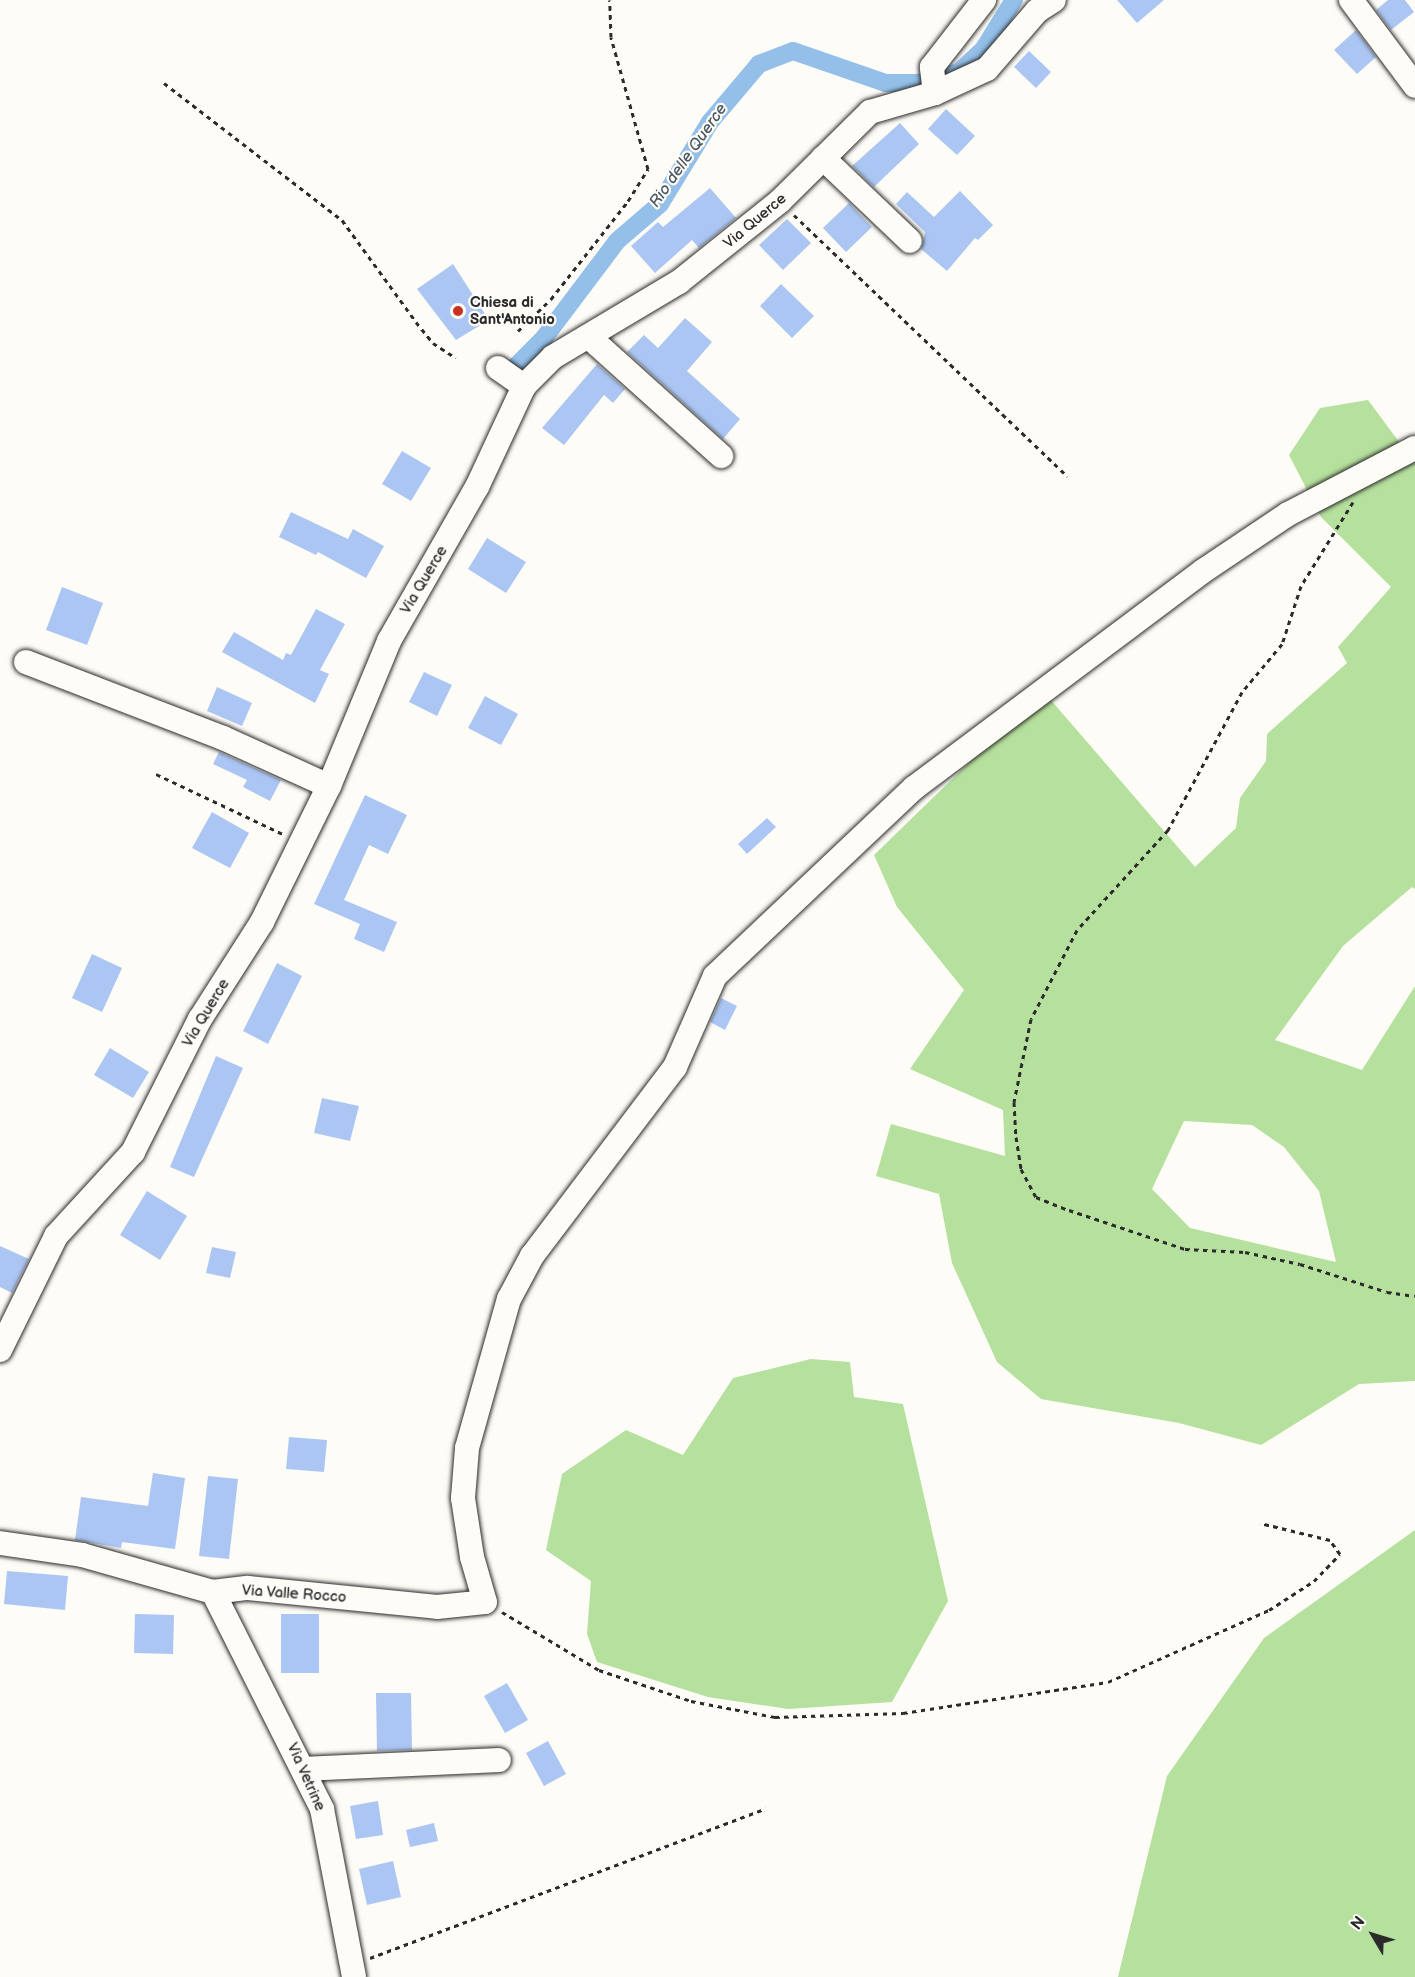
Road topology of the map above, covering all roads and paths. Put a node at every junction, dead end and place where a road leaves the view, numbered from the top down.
1 (610, 0) edge
2 (1054, 0) edge
3 (1351, 0) edge
4 (972, 6) edge
5 (933, 82) junction
6 (164, 83) dead end
7 (1415, 86) edge
8 (824, 158) junction
9 (780, 201) junction
10 (910, 241) dead end
11 (518, 331) dead end
12 (589, 337) junction
13 (456, 358) dead end
14 (498, 368) dead end
15 (524, 386) junction
16 (1415, 448) edge
17 (721, 456) dead end
18 (1364, 473) junction
19 (1067, 476) dead end
20 (26, 662) dead end
21 (156, 774) dead end
22 (329, 786) junction
23 (301, 842) junction
24 (1415, 1296) edge
25 (0, 1350) edge
26 (1260, 1523) dead end
27 (0, 1543) edge
28 (213, 1592) junction
29 (485, 1602) junction
30 (499, 1760) dead end
31 (303, 1769) junction
32 (766, 1808) dead end
33 (353, 1971) edge

1 - 11 path
2 - 5 street, Via Querce
3 - 7 street
4 - 5 street
5 - 8 street, Via Querce
6 - 13 path
8 - 9 street, Via Querce
8 - 10 street
9 - 12 street, Via Querce
9 - 19 path
12 - 15 street, Via Querce
12 - 17 street
14 - 15 street
15 - 22 street, Via Querce
16 - 18 street
18 - 24 path
18 - 29 street
20 - 22 street
21 - 23 path
22 - 23 street, Via Querce
23 - 25 street, Via Querce
26 - 29 path
27 - 28 street, Via Valle Rocco
28 - 29 street, Via Valle Rocco
28 - 31 street, Via Vetrine
30 - 31 street
31 - 33 street, Via Vetrine
32 - 33 path

